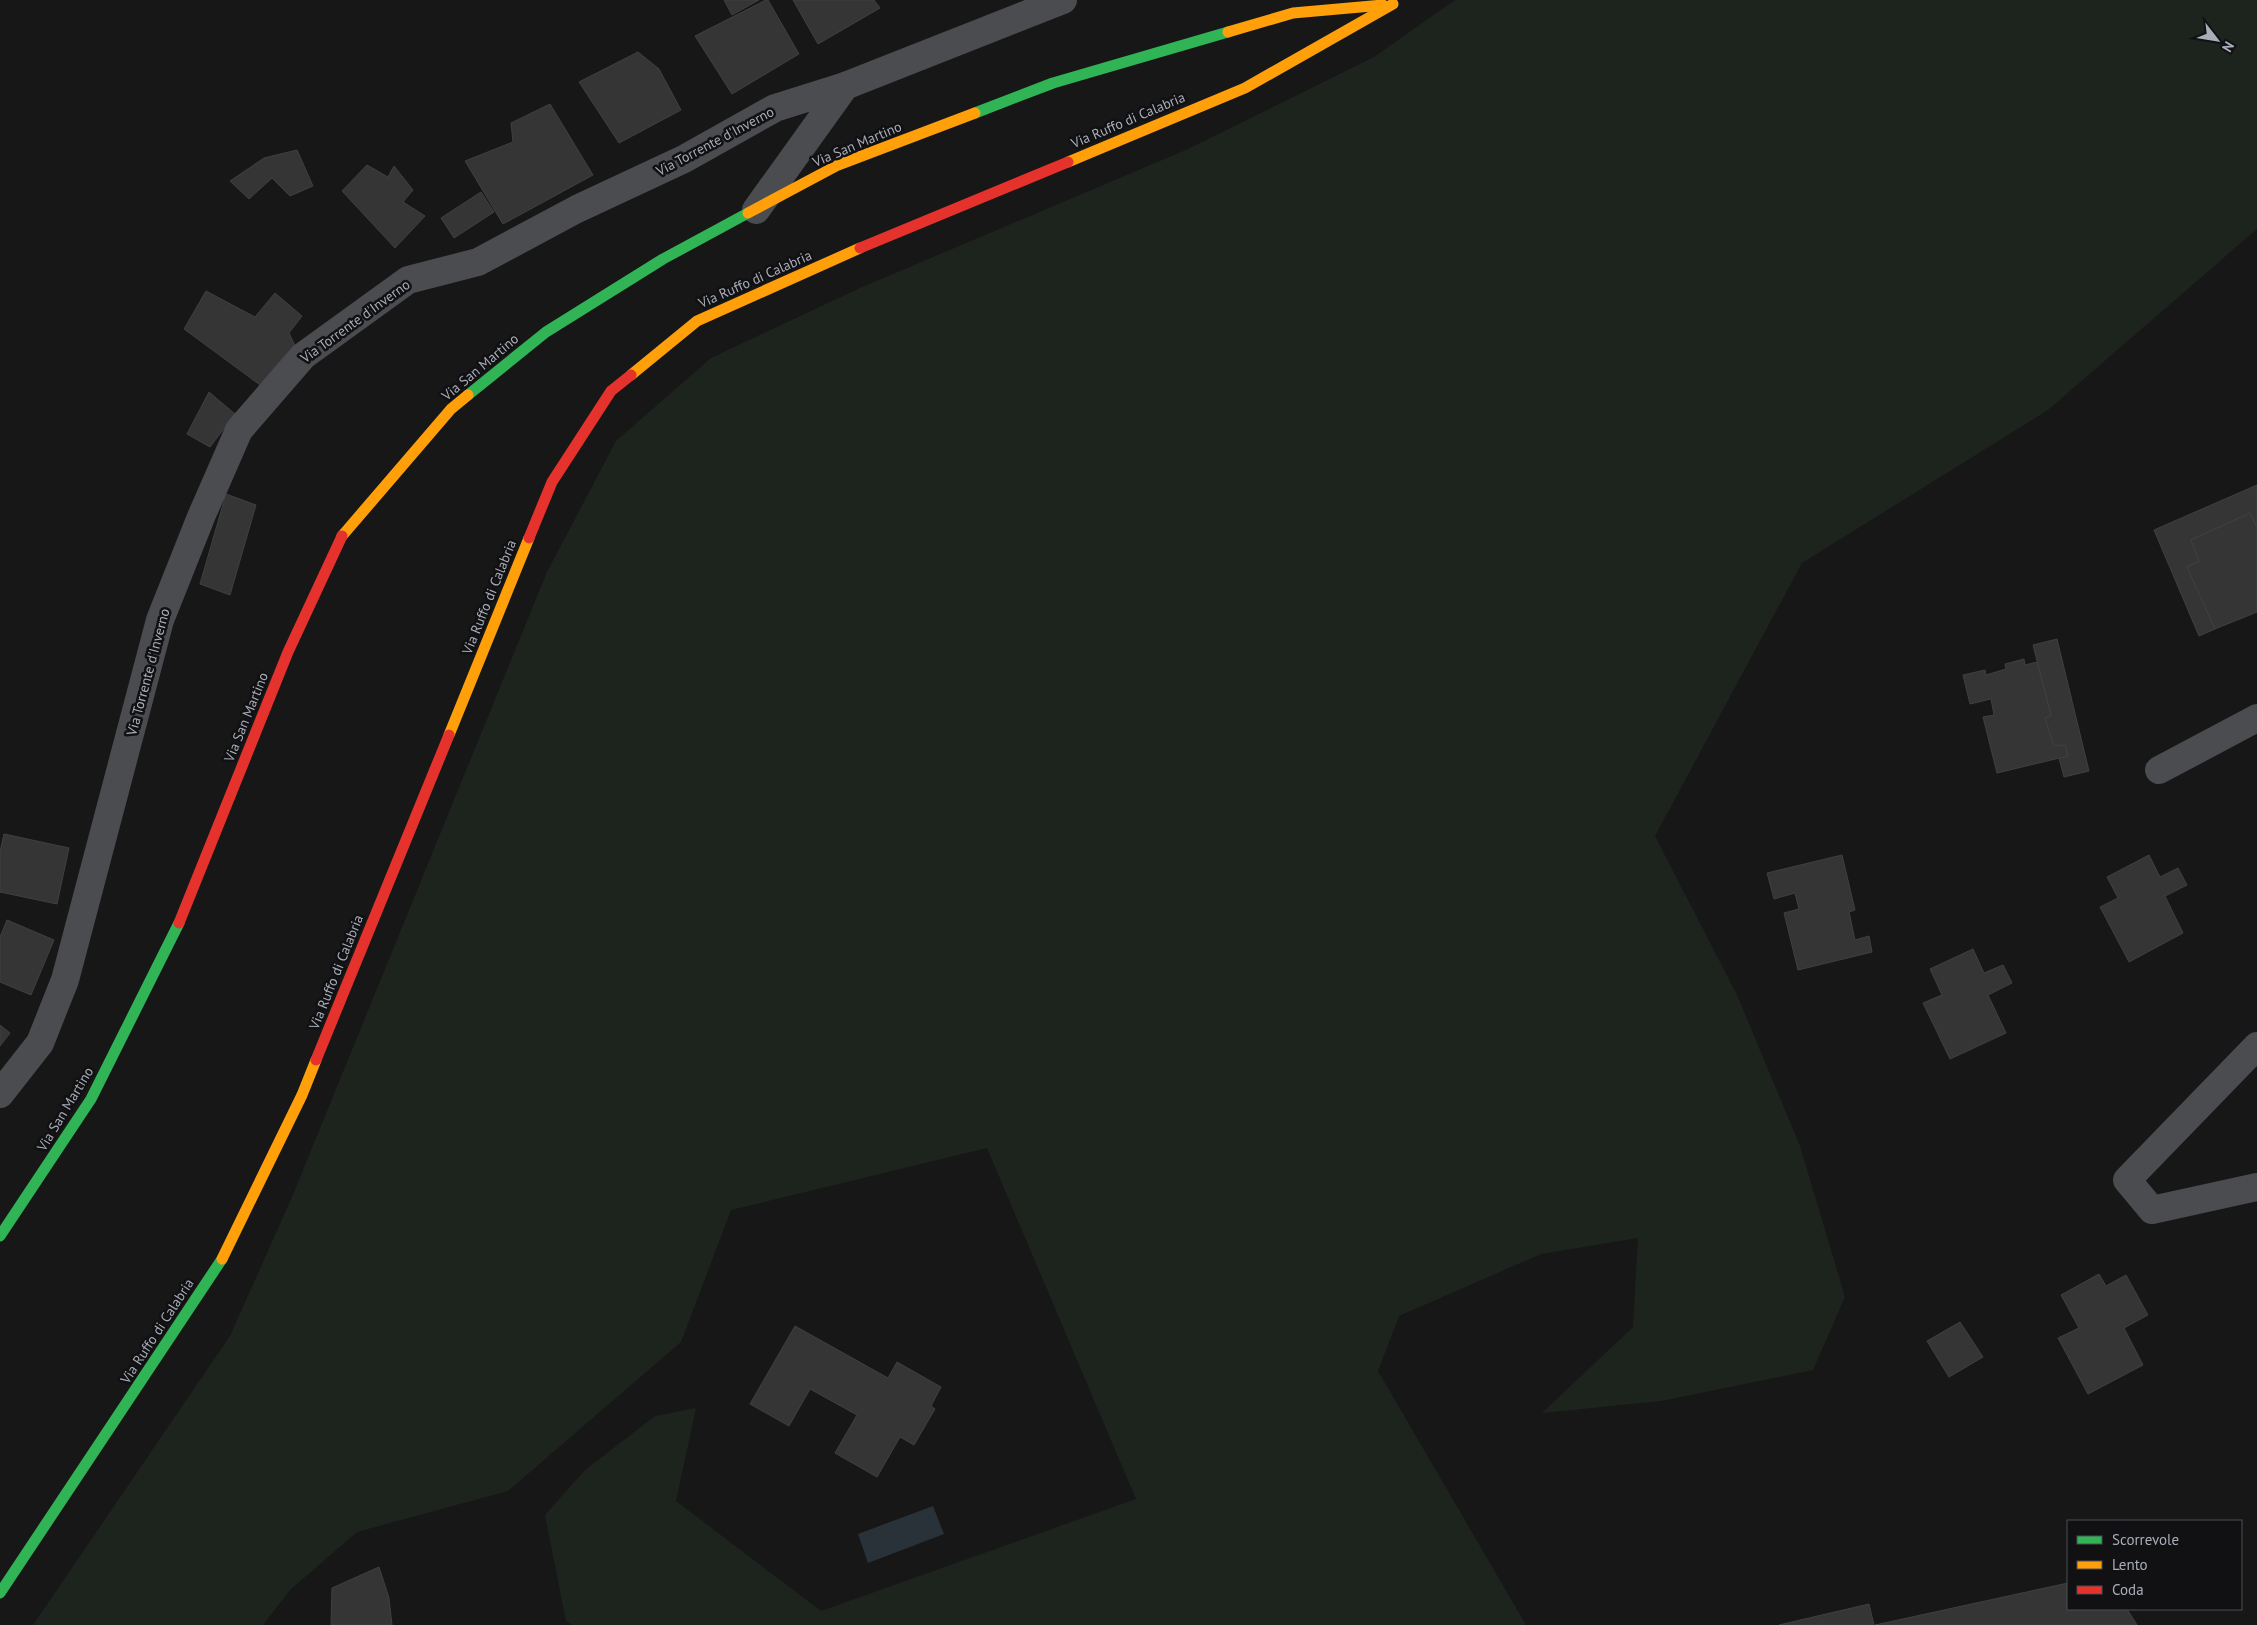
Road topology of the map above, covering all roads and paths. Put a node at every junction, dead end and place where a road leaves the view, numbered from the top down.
1 (1064, 0) edge
2 (1396, 2) edge
3 (845, 86) junction
4 (756, 210) junction
5 (2257, 718) edge
6 (2160, 770) dead end
7 (2257, 1046) edge
8 (0, 1094) edge
9 (2257, 1188) edge
10 (0, 1236) edge
11 (0, 1593) edge

1 - 3 street, Via Torrente d'Inverno
2 - 4 street, Via San Martino
2 - 11 street, Via Ruffo di Calabria
3 - 4 street
3 - 8 street, Via Torrente d'Inverno
4 - 10 street, Via San Martino
5 - 6 street
7 - 9 street

